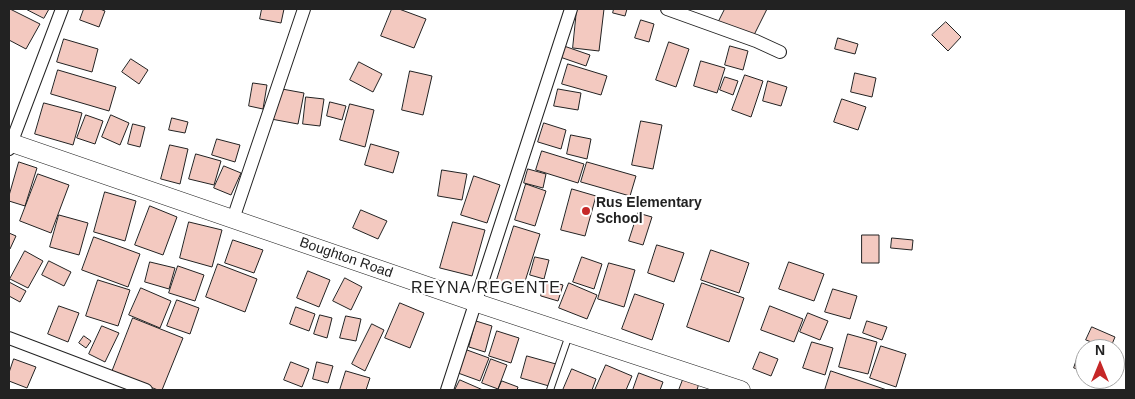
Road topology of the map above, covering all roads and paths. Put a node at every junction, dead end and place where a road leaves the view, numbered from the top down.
1 (62, 9) edge
2 (304, 9) edge
3 (571, 9) edge
4 (667, 9) edge
5 (780, 52) dead end
6 (9, 144) edge
7 (234, 220) junction
8 (477, 303) junction
9 (570, 333) junction
10 (9, 338) edge
11 (146, 390) edge
12 (447, 390) edge
13 (550, 390) edge
14 (741, 390) edge

1 - 6 street
2 - 7 street
3 - 8 street
4 - 5 street
6 - 7 main road, Boughton Road
7 - 8 main road, Boughton Road
8 - 9 main road, Boughton Road
8 - 12 street
9 - 13 lane
9 - 14 main road, Boughton Road
10 - 11 street

